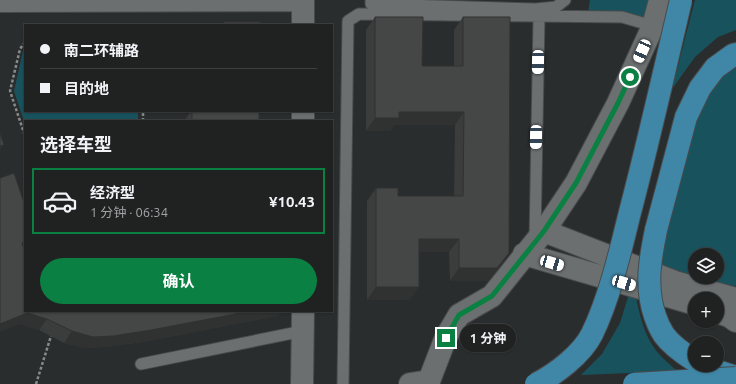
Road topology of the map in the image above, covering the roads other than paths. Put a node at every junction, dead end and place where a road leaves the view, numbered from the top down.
1 (303, 0) edge
2 (371, 0) edge
3 (565, 0) edge
4 (660, 0) edge
5 (681, 0) edge
6 (0, 1) edge
7 (539, 17) junction
8 (303, 24) edge
9 (653, 26) junction
10 (736, 54) edge
11 (534, 243) junction
12 (688, 301) edge
13 (731, 313) edge
14 (303, 321) edge
15 (688, 356) edge
16 (141, 364) dead end
17 (720, 372) edge
18 (736, 377) edge
19 (302, 384) edge
20 (343, 384) edge
21 (410, 384) edge
22 (536, 384) edge
23 (634, 384) edge

1 - 6 street
1 - 8 street
2 - 3 lane
4 - 9 street
5 - 22 highway, bridge
7 - 9 lane
7 - 11 lane
7 - 20 lane
9 - 11 street
10 - 15 highway, bridge
11 - 12 street
11 - 13 street
11 - 21 street
14 - 16 lane
14 - 19 street
17 - 18 highway
18 - 23 highway, bridge

